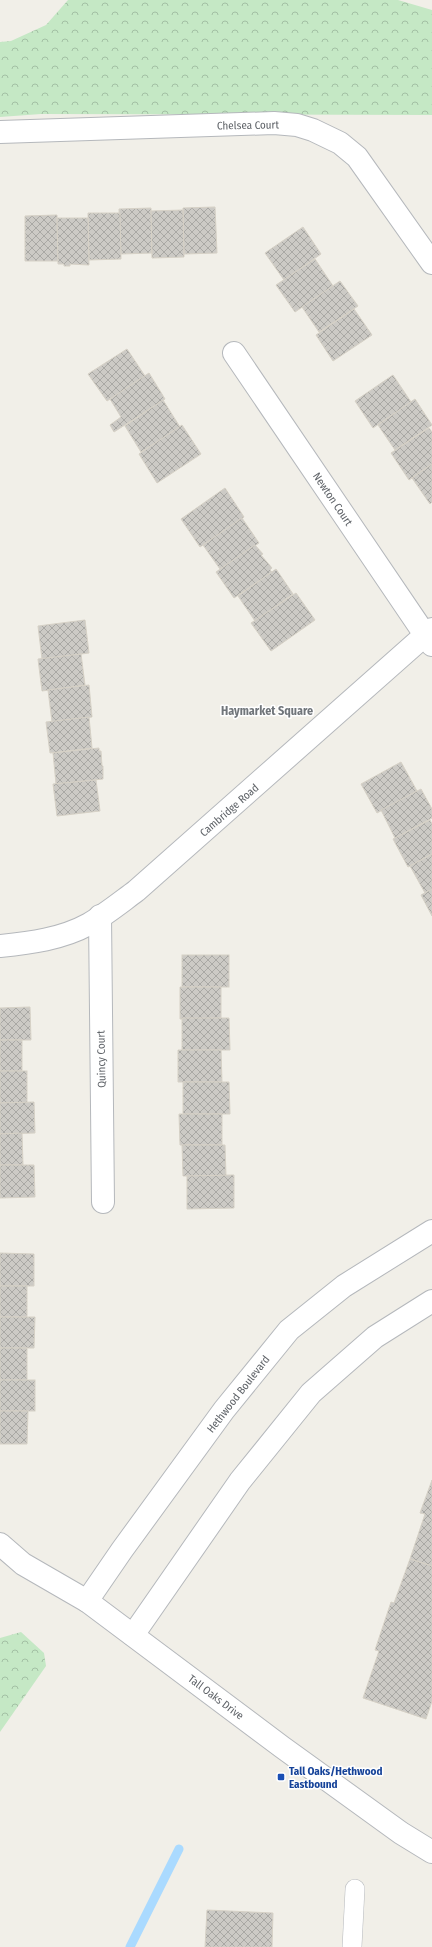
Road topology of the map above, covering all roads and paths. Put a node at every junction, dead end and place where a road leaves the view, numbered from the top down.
1 (0, 132) edge
2 (432, 263) edge
3 (234, 353) dead end
4 (430, 636) edge
5 (100, 916) junction
6 (0, 946) edge
7 (103, 1202) dead end
8 (432, 1231) edge
9 (432, 1301) edge
10 (0, 1544) edge
11 (87, 1601) junction
12 (133, 1635) junction
13 (432, 1852) edge
14 (355, 1888) dead end
15 (352, 1947) edge

1 - 2 street, Chelsea Court
3 - 4 street, Newton Court
4 - 5 street, Cambridge Road
5 - 6 street, Cambridge Road
5 - 7 street, Quincy Court
8 - 11 street, Hethwood Boulevard
9 - 12 street
10 - 11 street, Tall Oaks Drive
11 - 12 street, Tall Oaks Drive
12 - 13 street, Tall Oaks Drive
14 - 15 lane

